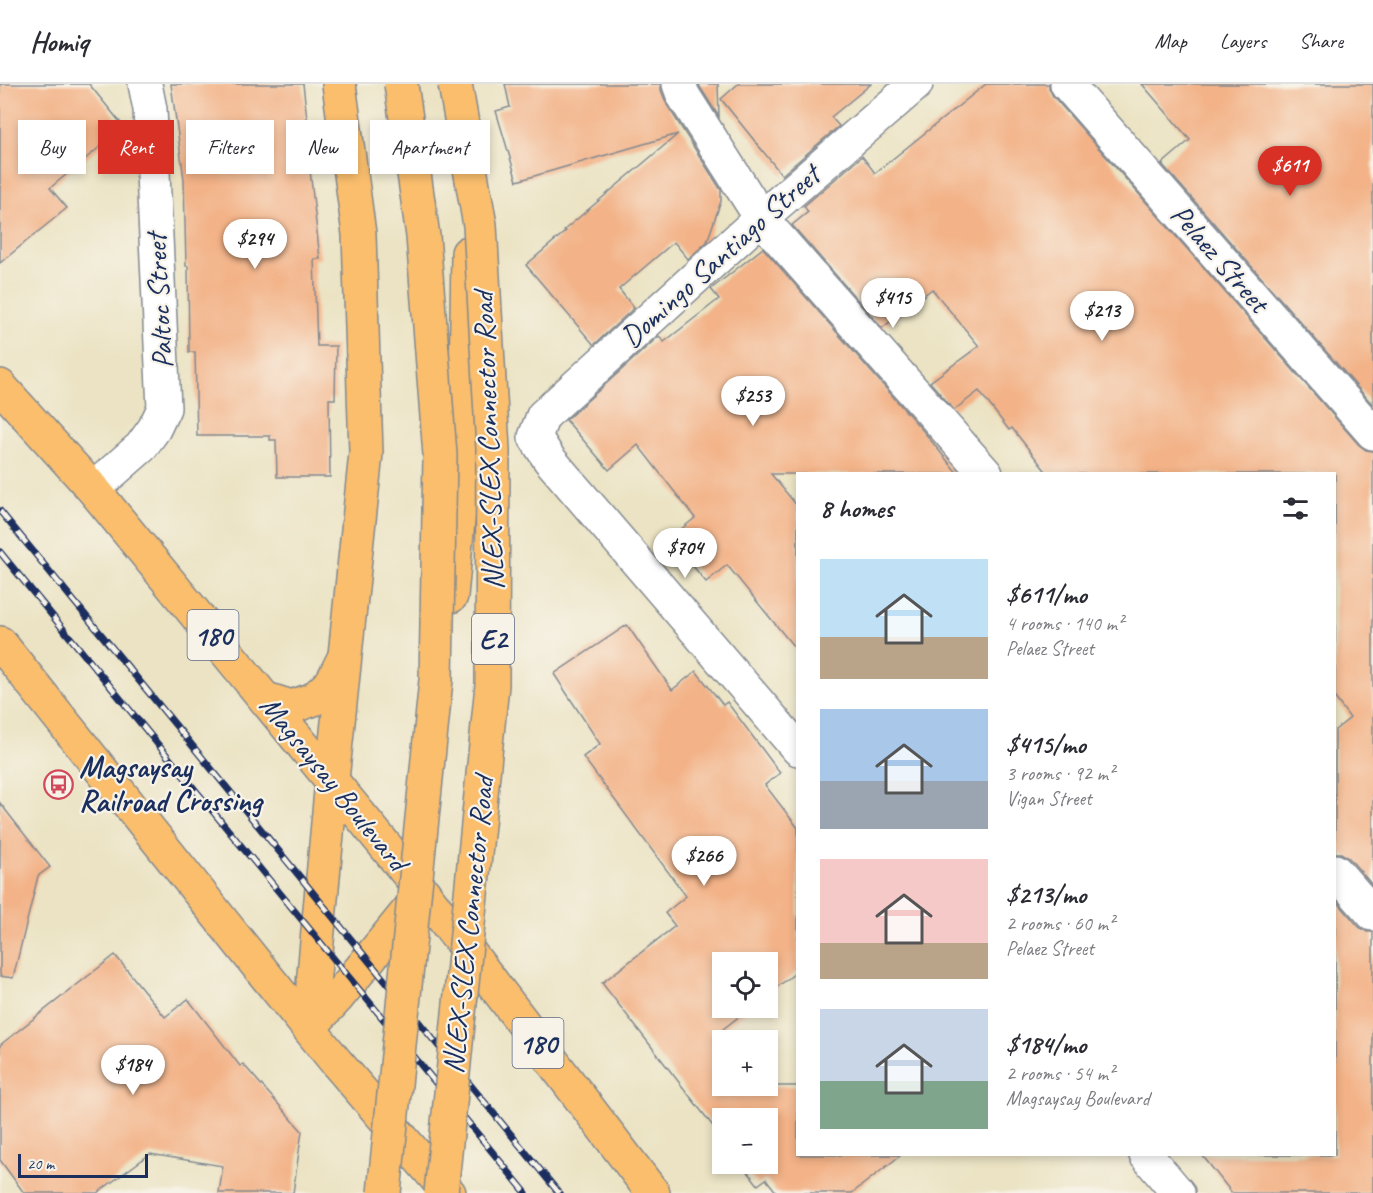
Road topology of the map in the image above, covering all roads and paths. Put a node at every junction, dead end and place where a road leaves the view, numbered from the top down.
1 (145, 84) edge
2 (339, 84) edge
3 (401, 84) edge
4 (456, 84) edge
5 (680, 84) edge
6 (916, 84) edge
7 (1066, 84) edge
8 (761, 218) junction
9 (0, 386) edge
10 (1373, 433) edge
11 (984, 472) edge
12 (93, 489) junction
13 (0, 643) edge
14 (345, 656) junction
15 (266, 699) junction
16 (796, 747) edge
17 (332, 780) junction
18 (1336, 872) edge
19 (423, 892) junction
20 (1373, 914) edge
21 (309, 1028) junction
22 (397, 1132) junction
23 (1147, 1156) edge
24 (384, 1193) edge
25 (441, 1193) edge
26 (449, 1193) edge
27 (653, 1193) edge
28 (1178, 1193) edge

1 - 12 street, Paltoc Street
2 - 14 main road
3 - 24 main road, NLEX-SLEX Connector Road, bridge
4 - 19 main road
4 - 25 main road, NLEX-SLEX Connector Road / E2, bridge
5 - 8 street
6 - 8 street, Domingo Santiago Street
7 - 10 street, Pelaez Street
8 - 11 street
8 - 16 street, Domingo Santiago Street
9 - 12 main road, Magsaysay Boulevard / 180
12 - 15 main road, Magsaysay Boulevard / 180
13 - 21 main road
14 - 15 main road
14 - 17 main road
15 - 17 main road, Magsaysay Boulevard / 180
17 - 19 main road, Magsaysay Boulevard / 180
17 - 21 main road
18 - 20 street
19 - 21 main road
19 - 22 main road
19 - 27 main road, Magsaysay Boulevard / 180
21 - 22 main road
22 - 26 main road
23 - 28 street

